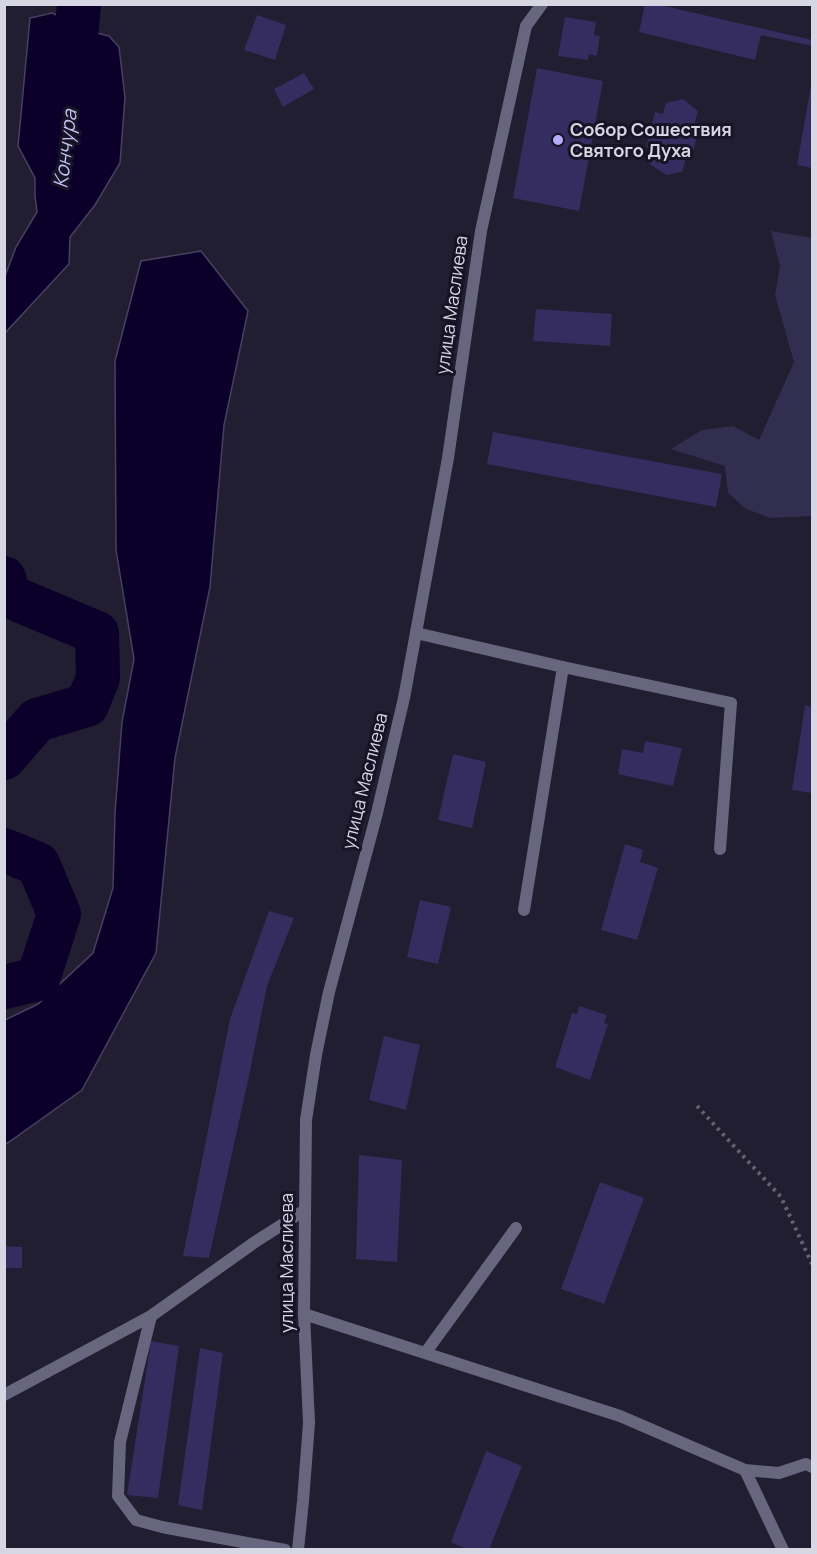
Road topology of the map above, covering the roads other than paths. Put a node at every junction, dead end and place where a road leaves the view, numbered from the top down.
1 (542, 4) edge
2 (416, 633) junction
3 (563, 667) junction
4 (720, 849) dead end
5 (524, 910) dead end
6 (305, 1210) junction
7 (516, 1228) dead end
8 (304, 1314) junction
9 (152, 1316) junction
10 (426, 1352) junction
11 (4, 1395) edge
12 (813, 1467) edge
13 (745, 1470) junction
14 (285, 1550) edge
15 (297, 1550) edge
16 (783, 1550) edge

1 - 2 street, улица Маслиева
2 - 3 street
2 - 6 street, улица Маслиева
3 - 4 street
3 - 5 street
6 - 8 street, улица Маслиева
6 - 9 street
7 - 10 street
8 - 10 street
8 - 15 street, улица Маслиева
9 - 11 street
9 - 14 street
10 - 13 street
12 - 13 street
13 - 16 street

